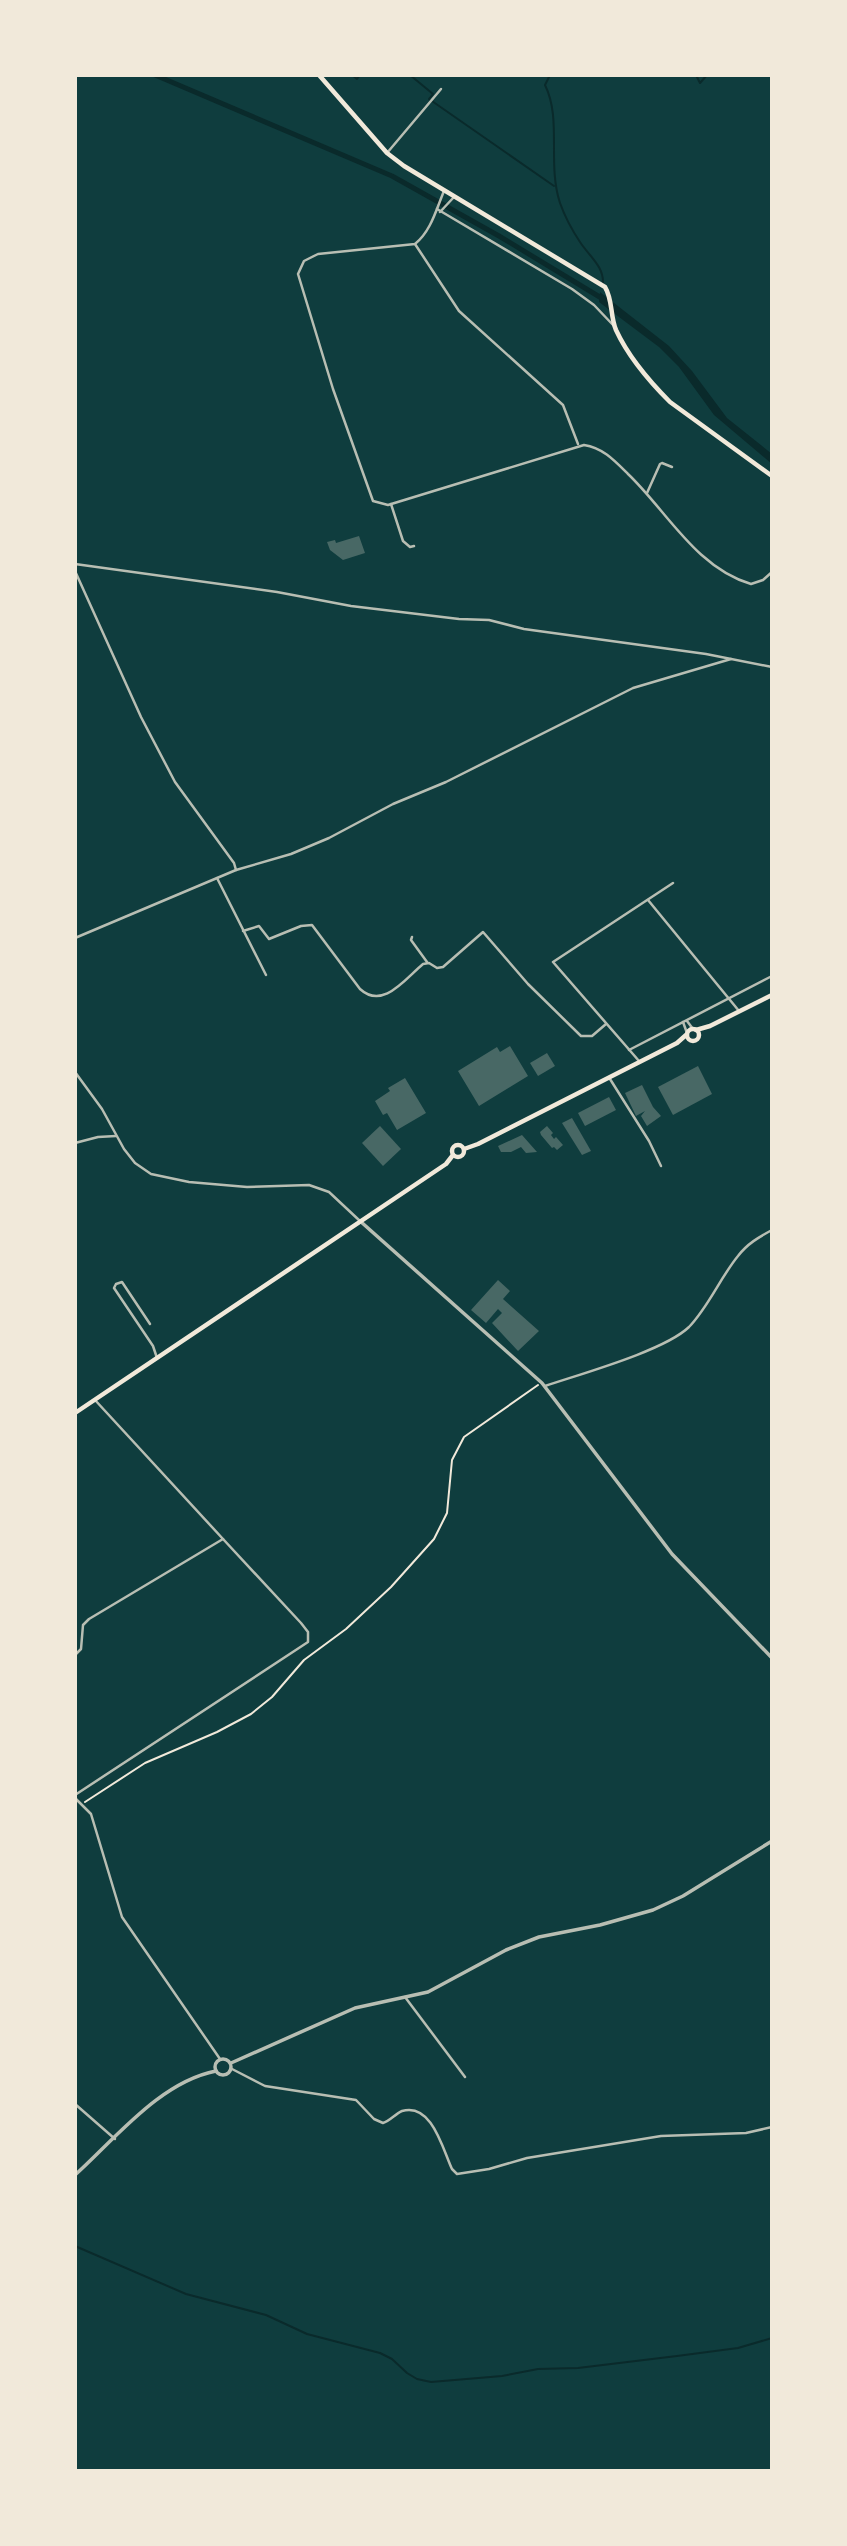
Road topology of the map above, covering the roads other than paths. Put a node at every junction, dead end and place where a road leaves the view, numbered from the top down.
1 (319, 75) edge
2 (441, 89) dead end
3 (387, 153) junction
4 (442, 194) junction
5 (454, 197) junction
6 (439, 210) junction
7 (415, 244) junction
8 (616, 328) junction
9 (578, 445) junction
10 (672, 467) dead end
11 (772, 476) edge
12 (647, 493) junction
13 (391, 504) junction
14 (414, 546) dead end
15 (75, 564) edge
16 (75, 571) edge
17 (772, 572) edge
18 (731, 659) junction
19 (772, 667) edge
20 (236, 870) junction
21 (217, 878) junction
22 (673, 883) dead end
23 (648, 900) junction
24 (243, 931) junction
25 (412, 937) dead end
26 (75, 938) edge
27 (428, 962) junction
28 (267, 975) dead end
29 (772, 976) edge
30 (772, 995) edge
31 (729, 998) junction
32 (740, 1012) junction
33 (685, 1021) junction
34 (606, 1024) junction
35 (696, 1032) junction
36 (687, 1036) junction
37 (629, 1050) junction
38 (639, 1061) junction
39 (75, 1072) edge
40 (609, 1077) junction
41 (116, 1136) junction
42 (75, 1143) edge
43 (661, 1166) dead end
44 (360, 1221) junction
45 (772, 1230) edge
46 (150, 1324) dead end
47 (157, 1358) junction
48 (544, 1385) junction
49 (95, 1400) junction
50 (75, 1413) edge
51 (223, 1539) junction
52 (75, 1655) edge
53 (772, 1658) edge
54 (75, 1796) edge
55 (772, 1841) edge
56 (405, 1997) junction
57 (219, 2059) junction
58 (231, 2066) junction
59 (216, 2069) junction
60 (465, 2077) dead end
61 (75, 2104) edge
62 (772, 2127) edge
63 (115, 2139) junction
64 (75, 2175) edge

1 - 3 main road
2 - 3 street
3 - 4 main road
4 - 5 main road
4 - 6 street
5 - 6 street
5 - 8 main road
6 - 7 street
6 - 8 street
7 - 9 street
7 - 13 street
8 - 11 main road
9 - 12 street
9 - 13 street
10 - 12 street
12 - 17 street
13 - 14 street
15 - 18 street
16 - 20 street
18 - 19 street
18 - 20 street
20 - 21 street
21 - 24 street
21 - 26 street
22 - 23 street
23 - 31 street
23 - 34 street
24 - 27 street
24 - 28 street
25 - 27 street
27 - 34 street
29 - 31 street
30 - 32 main road
31 - 32 street
31 - 33 street
32 - 35 main road
33 - 35 street
33 - 36 street
33 - 37 street
34 - 37 street
35 - 36 main road
35 - 36 main road
36 - 38 main road
37 - 38 street
38 - 40 main road
39 - 41 street
40 - 43 street
40 - 44 main road
41 - 42 street
41 - 44 street
44 - 47 main road
44 - 48 street
45 - 48 street
46 - 47 street
47 - 49 main road
48 - 53 street
49 - 50 main road
49 - 51 street
51 - 52 street
51 - 54 street
54 - 57 street
55 - 56 street
56 - 58 street
56 - 60 street
57 - 58 street
57 - 59 street
58 - 59 street
58 - 62 street
59 - 63 street
61 - 63 street
63 - 64 street

